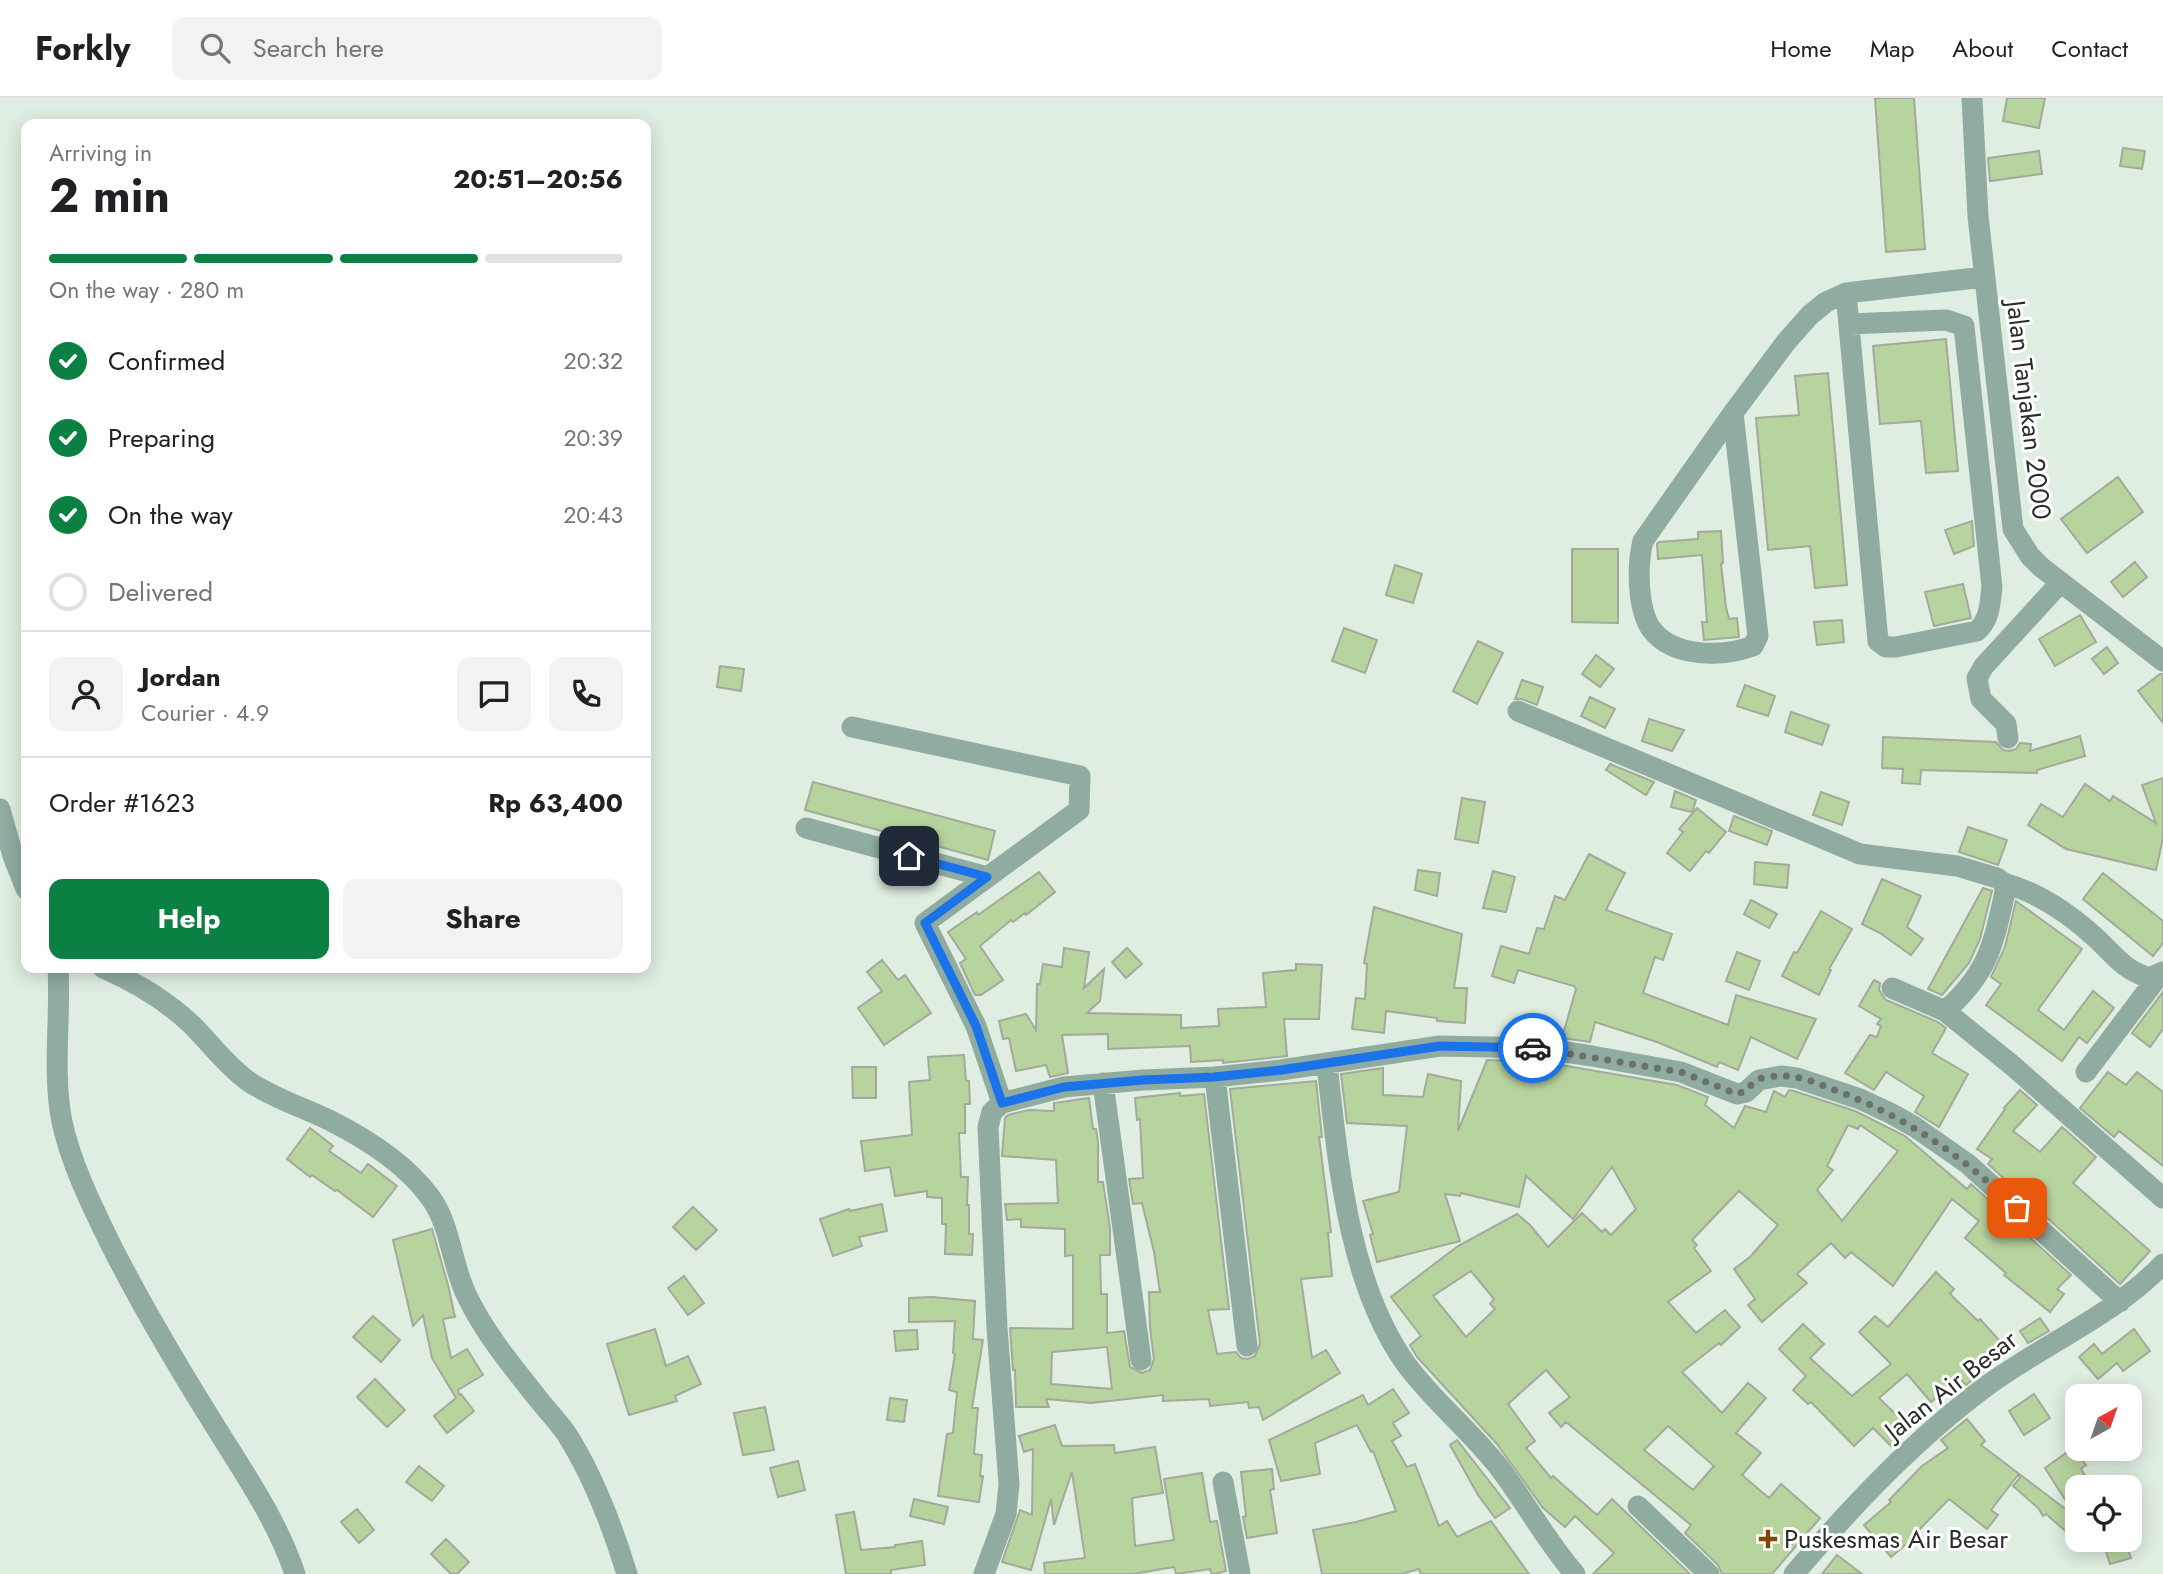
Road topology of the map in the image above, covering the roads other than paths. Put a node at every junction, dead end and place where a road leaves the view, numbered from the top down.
1 (1972, 98) edge
2 (1984, 277) junction
3 (1846, 293) junction
4 (1849, 324) junction
5 (1733, 413) junction
6 (2061, 582) junction
7 (2163, 661) edge
8 (1518, 711) dead end
9 (852, 727) dead end
10 (2008, 738) dead end
11 (0, 809) edge
12 (806, 828) dead end
13 (21, 877) edge
14 (987, 877) junction
15 (2004, 883) junction
16 (58, 973) edge
17 (113, 973) edge
18 (2162, 973) edge
19 (1892, 988) dead end
20 (1945, 1011) junction
21 (1327, 1065) junction
22 (2086, 1072) dead end
23 (1214, 1077) junction
24 (1103, 1083) junction
25 (1002, 1103) junction
26 (2163, 1198) edge
27 (2163, 1264) edge
28 (2120, 1302) junction
29 (1247, 1346) dead end
30 (1141, 1360) dead end
31 (1223, 1482) dead end
32 (1638, 1506) dead end
33 (295, 1574) edge
34 (627, 1574) edge
35 (984, 1574) edge
36 (1240, 1574) edge
37 (1575, 1574) edge
38 (1709, 1574) edge
39 (1794, 1574) edge

1 - 2 street, Jalan Tanjakan 2000
2 - 3 street
2 - 6 street, Jalan Tanjakan 2000
3 - 4 street
3 - 5 street
4 - 4 street
5 - 5 street
6 - 7 street, Jalan Tanjakan 2000
6 - 10 street
8 - 15 street
9 - 14 street
11 - 13 street
12 - 14 street
14 - 25 street
15 - 18 street
15 - 20 street
16 - 33 street
17 - 34 street
18 - 22 street
19 - 20 street
20 - 26 street
21 - 23 street
21 - 28 street
21 - 37 street
23 - 24 street
23 - 29 street
24 - 25 street
24 - 30 street
25 - 35 street
27 - 28 street, Jalan Air Besar
28 - 39 street, Jalan Air Besar
31 - 36 street
32 - 38 street

